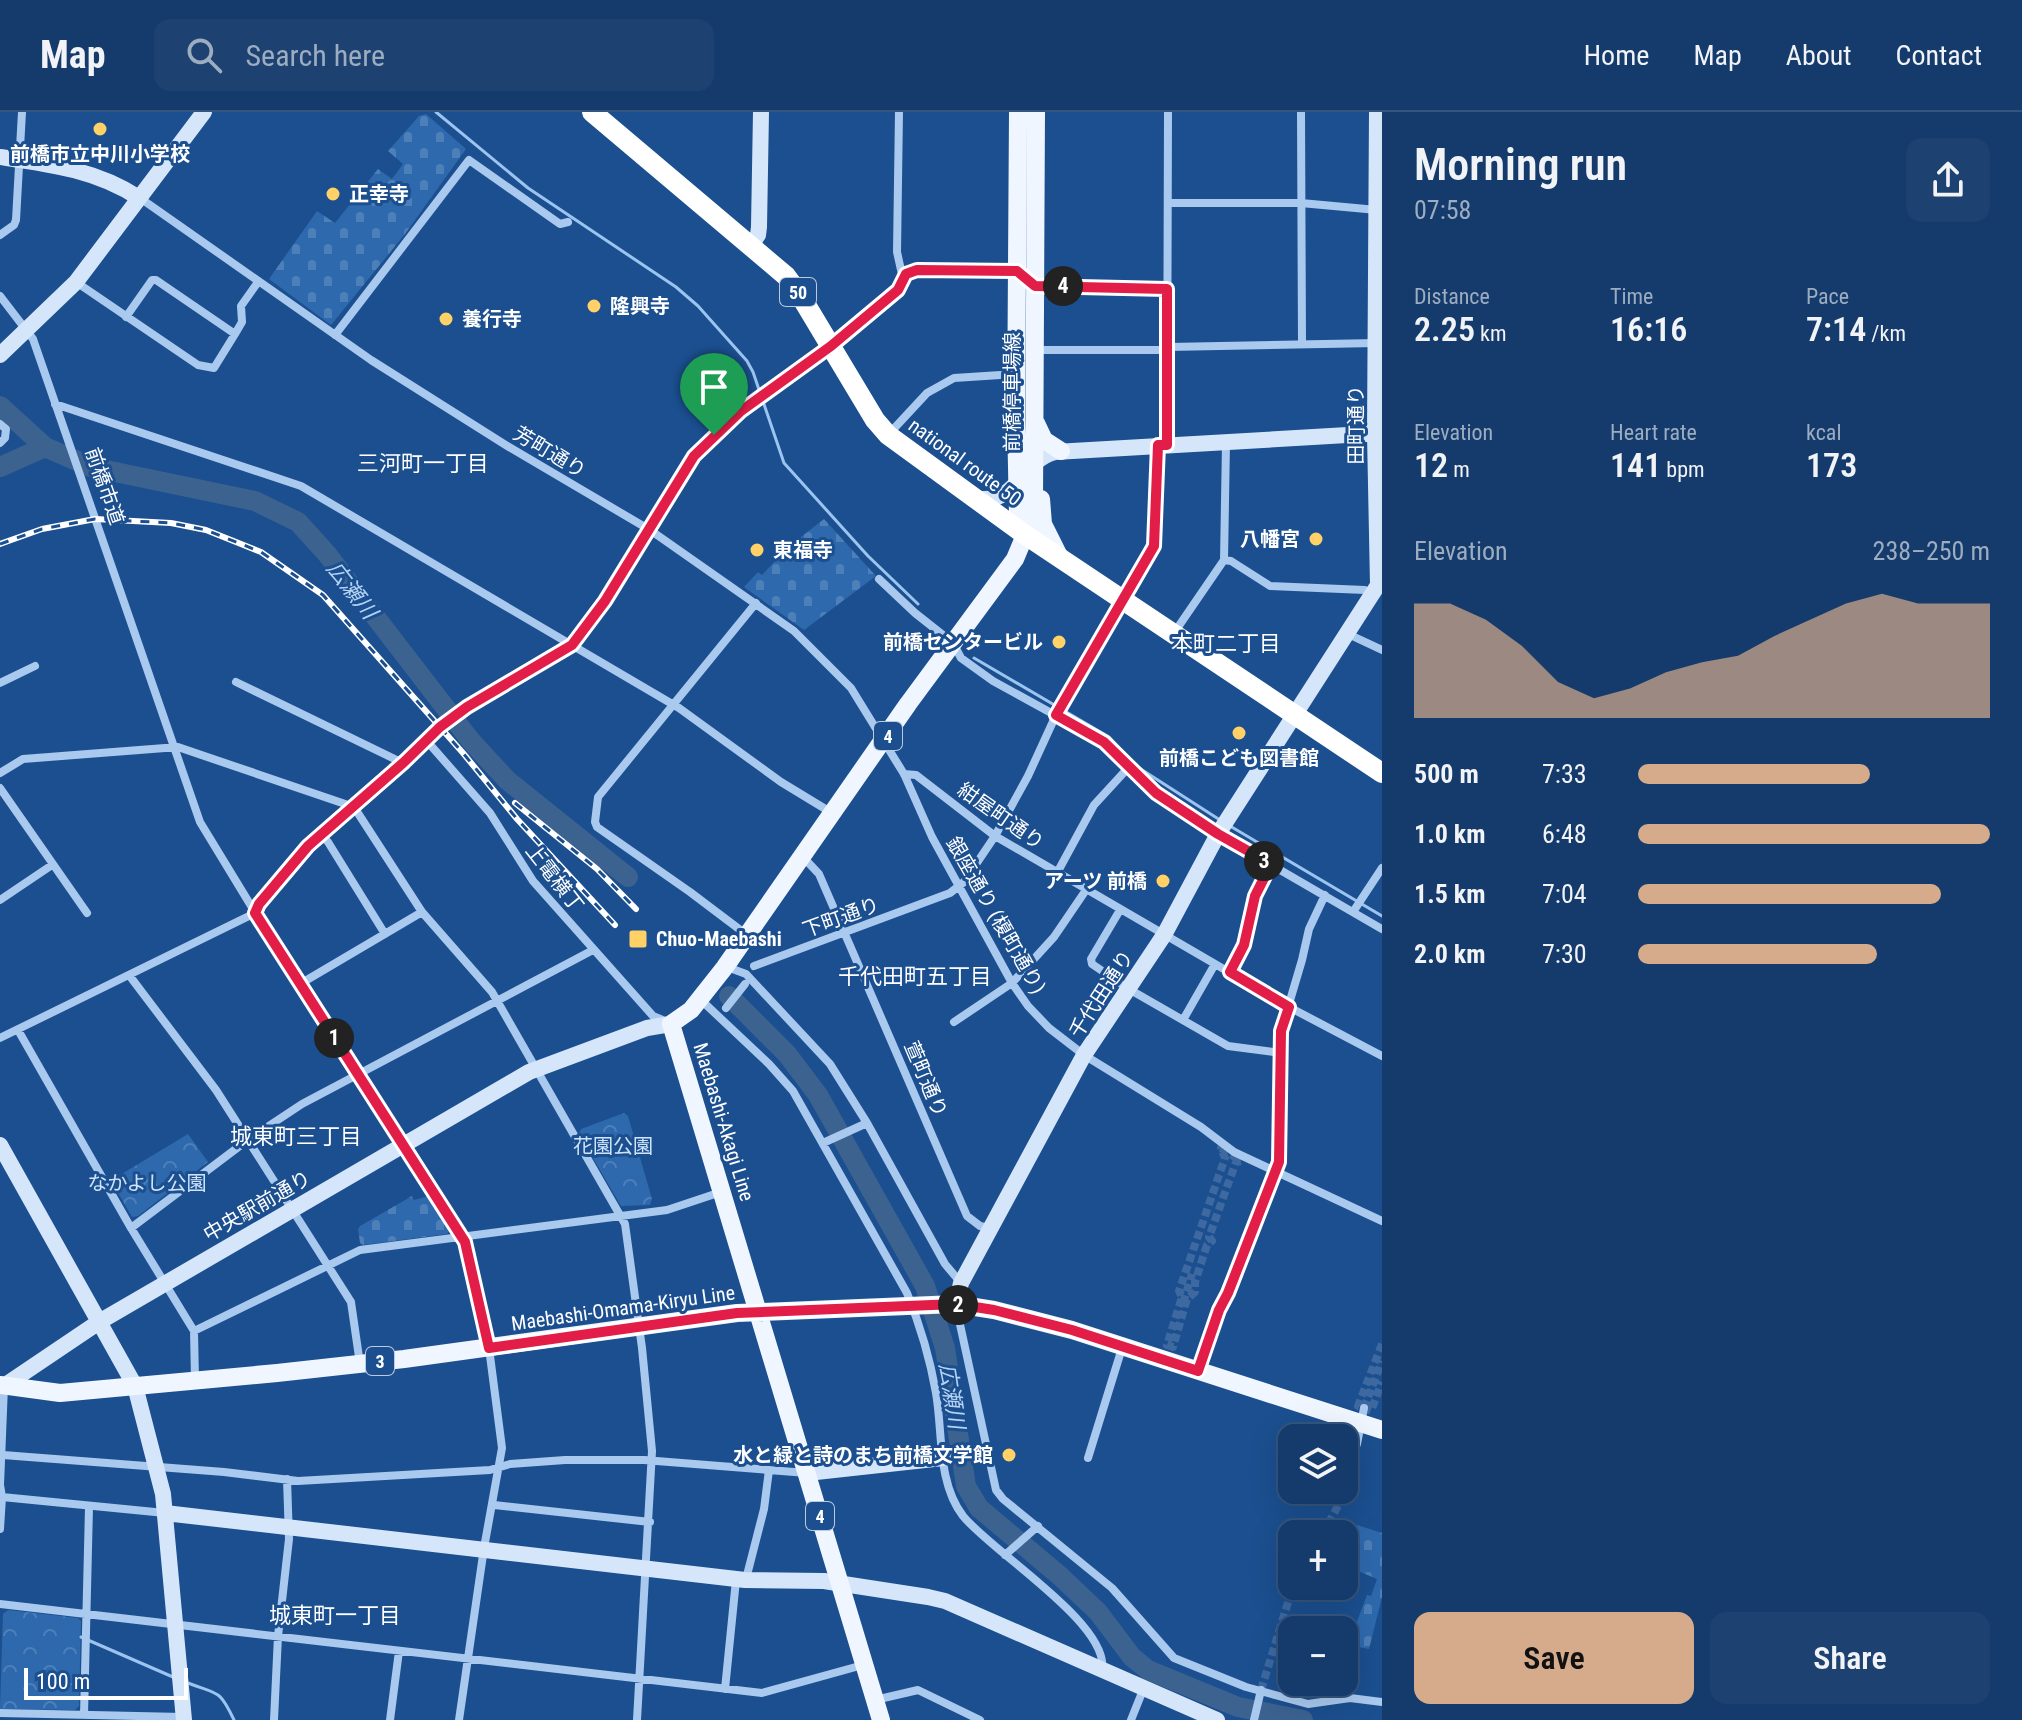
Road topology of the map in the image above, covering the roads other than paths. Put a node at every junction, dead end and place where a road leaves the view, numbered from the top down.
1 (22, 112) edge
2 (204, 112) edge
3 (592, 112) edge
4 (761, 112) edge
5 (899, 112) edge
6 (1018, 112) edge
7 (1036, 112) edge
8 (1168, 112) edge
9 (1301, 112) edge
10 (1377, 112) edge
11 (0, 157) edge
12 (20, 160) junction
13 (139, 198) junction
14 (1168, 203) junction
15 (1301, 203) junction
16 (1379, 210) edge
17 (568, 222) dead end
18 (0, 235) edge
19 (751, 245) junction
20 (1017, 271) junction
21 (903, 279) junction
22 (76, 282) junction
23 (258, 282) junction
24 (1035, 286) junction
25 (1167, 289) junction
26 (0, 296) edge
27 (126, 317) junction
28 (26, 332) junction
29 (235, 334) junction
30 (335, 335) junction
31 (1379, 342) edge
32 (1302, 344) junction
33 (831, 346) junction
34 (1168, 347) junction
35 (1034, 350) junction
36 (0, 355) edge
37 (1017, 374) junction
38 (55, 404) junction
39 (1034, 413) junction
40 (0, 424) edge
41 (1378, 434) edge
42 (888, 435) junction
43 (1226, 442) junction
44 (0, 443) edge
45 (1163, 445) junction
46 (1058, 452) junction
47 (1028, 454) junction
48 (1018, 482) junction
49 (973, 497) junction
50 (650, 530) junction
51 (1024, 534) junction
52 (1059, 556) junction
53 (1380, 559) edge
54 (1224, 560) junction
55 (879, 579) dead end
56 (1372, 595) junction
57 (1123, 599) junction
58 (756, 603) junction
59 (1174, 633) junction
60 (1348, 634) junction
61 (953, 643) junction
62 (572, 645) junction
63 (1382, 650) edge
64 (35, 666) dead end
65 (236, 682) dead end
66 (0, 683) edge
67 (673, 704) junction
68 (1294, 713) junction
69 (1056, 715) junction
70 (426, 740) junction
71 (884, 742) junction
72 (173, 747) junction
73 (403, 763) junction
74 (1128, 768) junction
75 (0, 773) edge
76 (1382, 773) edge
77 (904, 774) junction
78 (0, 788) edge
79 (354, 807) junction
80 (833, 813) junction
81 (320, 834) junction
82 (1218, 834) junction
83 (995, 836) junction
84 (803, 857) junction
85 (1271, 864) junction
86 (52, 865) junction
87 (1382, 868) edge
88 (1057, 873) junction
89 (959, 887) junction
90 (1086, 890) junction
91 (1325, 895) junction
92 (0, 900) edge
93 (1357, 906) junction
94 (1120, 910) junction
95 (422, 912) junction
96 (87, 913) dead end
97 (255, 913) junction
98 (1382, 929) edge
99 (845, 931) junction
100 (385, 934) junction
101 (748, 935) junction
102 (1164, 935) junction
103 (593, 950) junction
104 (730, 959) junction
105 (1215, 964) junction
106 (754, 966) junction
107 (1230, 972) junction
108 (129, 975) junction
109 (1012, 983) junction
110 (300, 984) junction
111 (744, 985) junction
112 (1127, 988) junction
113 (700, 1000) junction
114 (498, 1002) junction
115 (728, 1006) dead end
116 (1289, 1007) junction
117 (1183, 1020) junction
118 (954, 1022) dead end
119 (671, 1024) junction
120 (18, 1030) junction
121 (0, 1038) edge
122 (1281, 1053) junction
123 (1084, 1055) junction
124 (1382, 1056) edge
125 (537, 1068) junction
126 (357, 1074) junction
127 (867, 1123) junction
128 (249, 1139) junction
129 (823, 1143) junction
130 (0, 1145) edge
131 (403, 1145) junction
132 (1274, 1172) junction
133 (722, 1191) junction
134 (293, 1208) junction
135 (621, 1216) junction
136 (1382, 1221) edge
137 (131, 1228) junction
138 (990, 1228) junction
139 (461, 1236) junction
140 (327, 1265) junction
141 (165, 1283) junction
142 (961, 1283) junction
143 (948, 1304) junction
144 (916, 1306) junction
145 (758, 1312) junction
146 (99, 1322) junction
147 (639, 1328) junction
148 (194, 1331) junction
149 (1122, 1347) junction
150 (489, 1348) junction
151 (360, 1364) junction
152 (1198, 1371) junction
153 (195, 1380) junction
154 (1, 1383) edge
155 (135, 1386) junction
156 (1363, 1416) junction
157 (1382, 1430) edge
158 (1358, 1439) tunnel mouth
159 (987, 1453) junction
160 (3, 1455) junction
161 (948, 1458) junction
162 (1088, 1458) dead end
163 (652, 1461) junction
164 (156, 1467) junction
165 (500, 1467) junction
166 (769, 1470) junction
167 (807, 1473) junction
168 (287, 1479) junction
169 (2, 1497) junction
170 (494, 1505) junction
171 (89, 1507) junction
172 (165, 1513) junction
173 (650, 1522) junction
174 (1038, 1526) junction
175 (289, 1527) junction
176 (0, 1529) edge
177 (484, 1548) junction
178 (1008, 1552) junction
179 (645, 1569) junction
180 (740, 1580) junction
181 (839, 1584) junction
182 (0, 1604) edge
183 (86, 1614) junction
184 (176, 1625) junction
185 (278, 1636) junction
186 (399, 1651) junction
187 (467, 1659) junction
188 (864, 1664) junction
189 (1102, 1671) junction
190 (640, 1679) junction
191 (725, 1689) junction
192 (1143, 1690) junction
193 (1260, 1694) junction
194 (875, 1700) junction
195 (1382, 1702) edge
196 (0, 1713) edge
197 (84, 1715) junction
198 (46, 1717) edge
199 (113, 1718) edge
200 (184, 1719) edge
201 (274, 1720) edge
202 (390, 1720) edge
203 (459, 1720) edge
204 (467, 1720) edge
205 (637, 1720) edge
206 (881, 1720) edge
207 (980, 1720) edge
208 (1131, 1720) edge
209 (1217, 1720) edge
210 (1254, 1720) edge

1 - 12 street
2 - 13 street
3 - 19 highway, national route 50 / 50
4 - 19 street
5 - 21 street
6 - 20 main road, 前橋停車場線
7 - 24 main road, 前橋停車場線
8 - 14 street
9 - 15 street
10 - 16 street, 田町通り
11 - 12 street
12 - 13 street
12 - 18 street
13 - 22 street
13 - 23 street, 芳町通り
14 - 15 street
14 - 25 street
15 - 16 street
15 - 32 street
16 - 31 street, 田町通り
17 - 30 street
19 - 33 highway, national route 50 / 50
20 - 21 street
20 - 24 street
20 - 37 main road, 前橋停車場線
21 - 33 street
22 - 27 street
22 - 28 street
23 - 29 street
23 - 30 street, 芳町通り
24 - 25 street
24 - 35 main road, 前橋停車場線
25 - 34 street
26 - 28 street, 前橋市道
27 - 29 street
27 - 29 street
28 - 36 street
28 - 38 street, 前橋市道
30 - 50 street, 芳町通り
31 - 32 street
31 - 41 street, 田町通り
32 - 34 street
33 - 42 highway, national route 50 / 50
33 - 50 street
34 - 35 street
34 - 45 street
35 - 39 main road, 前橋停車場線
37 - 42 street
37 - 47 main road, 前橋停車場線
38 - 62 street
38 - 72 street, 前橋市道
39 - 46 main road
39 - 47 main road, 前橋停車場線
40 - 44 street
41 - 43 street
41 - 53 street, 田町通り
42 - 49 highway, national route 50 / 50
43 - 45 street
43 - 54 street
45 - 46 street
45 - 57 street
46 - 47 main road
47 - 48 main road, 前橋停車場線
47 - 48 street
47 - 51 main road, 前橋停車場線
47 - 52 main road
48 - 49 street
48 - 51 main road, 前橋停車場線
49 - 51 highway, national route 50 / 50
50 - 58 street, 芳町通り
50 - 62 street
51 - 52 highway, national route 50 / 50
51 - 61 main road, Maebashi-Akagi Line / 4
52 - 57 highway, national route 50 / 50
53 - 56 street, 田町通り
54 - 56 street
54 - 59 street
55 - 61 street
56 - 60 street, 田町通り
57 - 59 highway, national route 50 / 50
57 - 69 street
58 - 67 street
58 - 71 street, 芳町通り
59 - 68 highway, national route 50 / 50
60 - 63 street
60 - 68 street, 田町通り
61 - 69 street
61 - 71 main road, Maebashi-Akagi Line / 4
62 - 67 street
62 - 70 street
64 - 66 street
65 - 73 street
67 - 80 street
67 - 101 street
68 - 76 highway, national route 50 / 50
68 - 82 street, 千代田通り
69 - 74 street
69 - 83 street
70 - 73 street
70 - 103 street, 上電横丁
71 - 77 street, 芳町通り
71 - 80 main road, Maebashi-Akagi Line / 4
72 - 75 street
72 - 79 street
72 - 97 street, 前橋市道
73 - 79 street
74 - 82 street
74 - 88 street
77 - 83 street, 紺屋町通り
77 - 89 street, 銀座通り (榎町通り)
78 - 86 street
79 - 81 street
79 - 95 street
80 - 84 main road, Maebashi-Akagi Line / 4
81 - 97 street
81 - 100 street
82 - 85 street
82 - 102 street, 千代田通り
83 - 88 street, 紺屋町通り
83 - 89 street
84 - 99 street, 萱町通り
84 - 101 main road, Maebashi-Akagi Line / 4
85 - 91 street
85 - 107 street
86 - 92 street
86 - 96 street
87 - 93 street
88 - 90 street, 紺屋町通り
89 - 99 street, 下町通り
89 - 109 street, 銀座通り (榎町通り)
90 - 94 street, 紺屋町通り
90 - 109 street
91 - 93 street
91 - 116 street
93 - 98 street
94 - 102 street, 紺屋町通り
94 - 112 street
95 - 100 street
95 - 114 street
97 - 108 street
97 - 110 street, 前橋市道
99 - 106 street, 下町通り
99 - 138 street, 萱町通り
100 - 110 street
101 - 104 main road, Maebashi-Akagi Line / 4
102 - 105 street, 紺屋町通り
102 - 112 street, 千代田通り
103 - 114 street
103 - 119 street, 上電横丁
104 - 106 street
104 - 111 street
104 - 113 main road, Maebashi-Akagi Line / 4
105 - 107 street, 紺屋町通り
105 - 117 street
106 - 111 street
107 - 116 street, 紺屋町通り
108 - 120 street
108 - 128 street
109 - 118 street
109 - 123 street, 銀座通り (榎町通り)
110 - 126 street, 前橋市道
111 - 115 street
111 - 127 street
112 - 117 street
112 - 123 street, 千代田通り
113 - 119 main road, Maebashi-Akagi Line / 4
113 - 129 street
114 - 125 street
114 - 126 street
116 - 122 street
116 - 124 street, 紺屋町通り
117 - 122 street
119 - 125 street, 中央駅前通り
119 - 133 main road, Maebashi-Akagi Line / 4
120 - 121 street
120 - 137 street
122 - 132 street
123 - 132 street, 銀座通り (榎町通り)
123 - 138 street, 千代田通り
125 - 131 street, 中央駅前通り
125 - 135 street
126 - 128 street
126 - 131 street, 前橋市道
127 - 129 street
127 - 142 street
128 - 134 street
128 - 137 street
129 - 144 street
130 - 146 street
131 - 134 street, 中央駅前通り
131 - 139 street, 前橋市道
132 - 136 street, 銀座通り (榎町通り)
132 - 152 street
133 - 135 street
133 - 145 main road, Maebashi-Akagi Line / 4
134 - 140 street
134 - 141 street, 中央駅前通り
135 - 139 street
135 - 147 street
137 - 141 street
138 - 142 street, 千代田通り
139 - 140 street
139 - 150 street, 前橋市道
140 - 148 street
140 - 151 street
141 - 146 street, 中央駅前通り
141 - 148 street
142 - 143 street, 千代田通り
143 - 144 main road, 3
143 - 149 main road, 3
143 - 159 street
144 - 145 main road, Maebashi-Omama-Kiryu Line / 3
144 - 161 street
145 - 147 main road, Maebashi-Omama-Kiryu Line / 3
145 - 167 main road, Maebashi-Akagi Line / 4
146 - 154 street, 中央駅前通り
146 - 155 street
147 - 150 main road, Maebashi-Omama-Kiryu Line / 3
147 - 163 street
148 - 153 street
149 - 152 main road, 3
149 - 162 street
150 - 151 main road, Maebashi-Omama-Kiryu Line / 3
150 - 165 street, 前橋市道
151 - 153 main road, Maebashi-Omama-Kiryu Line / 3
152 - 156 main road, 3
153 - 155 main road, Maebashi-Omama-Kiryu Line / 3
154 - 155 main road, Maebashi-Omama-Kiryu Line / 3
154 - 160 street
155 - 164 street
156 - 157 main road, 3
156 - 158 street
159 - 161 street
159 - 174 street
160 - 164 street
160 - 169 street
161 - 167 street
161 - 178 street
163 - 165 street
163 - 166 street
163 - 173 street
164 - 168 street
164 - 172 street
165 - 168 street
165 - 170 street, 前橋市道
166 - 167 street
166 - 180 street
167 - 181 main road, Maebashi-Akagi Line / 4
168 - 175 street
169 - 171 street
169 - 176 street
170 - 173 street
170 - 177 street, 前橋市道
171 - 172 street
171 - 183 street
172 - 175 street
172 - 184 street
173 - 179 street
174 - 178 street
174 - 193 street
175 - 177 street
175 - 185 street
177 - 179 street
177 - 187 street, 前橋市道
178 - 189 street
179 - 180 street
179 - 190 street
180 - 181 street
180 - 191 street
181 - 188 main road, Maebashi-Akagi Line / 4
181 - 189 street
182 - 183 street
183 - 184 street
183 - 197 street
184 - 185 street
184 - 200 street
185 - 186 street
185 - 201 street
186 - 187 street
186 - 202 street
187 - 190 street
187 - 203 street, 前橋市道
188 - 191 street
188 - 194 main road, Maebashi-Akagi Line / 4
189 - 192 street
190 - 191 street
190 - 205 street
192 - 208 street
192 - 209 street
193 - 195 street
193 - 210 street
194 - 206 main road, Maebashi-Akagi Line / 4
194 - 207 street
196 - 198 street
197 - 198 street
197 - 199 street
199 - 200 street
203 - 204 street

